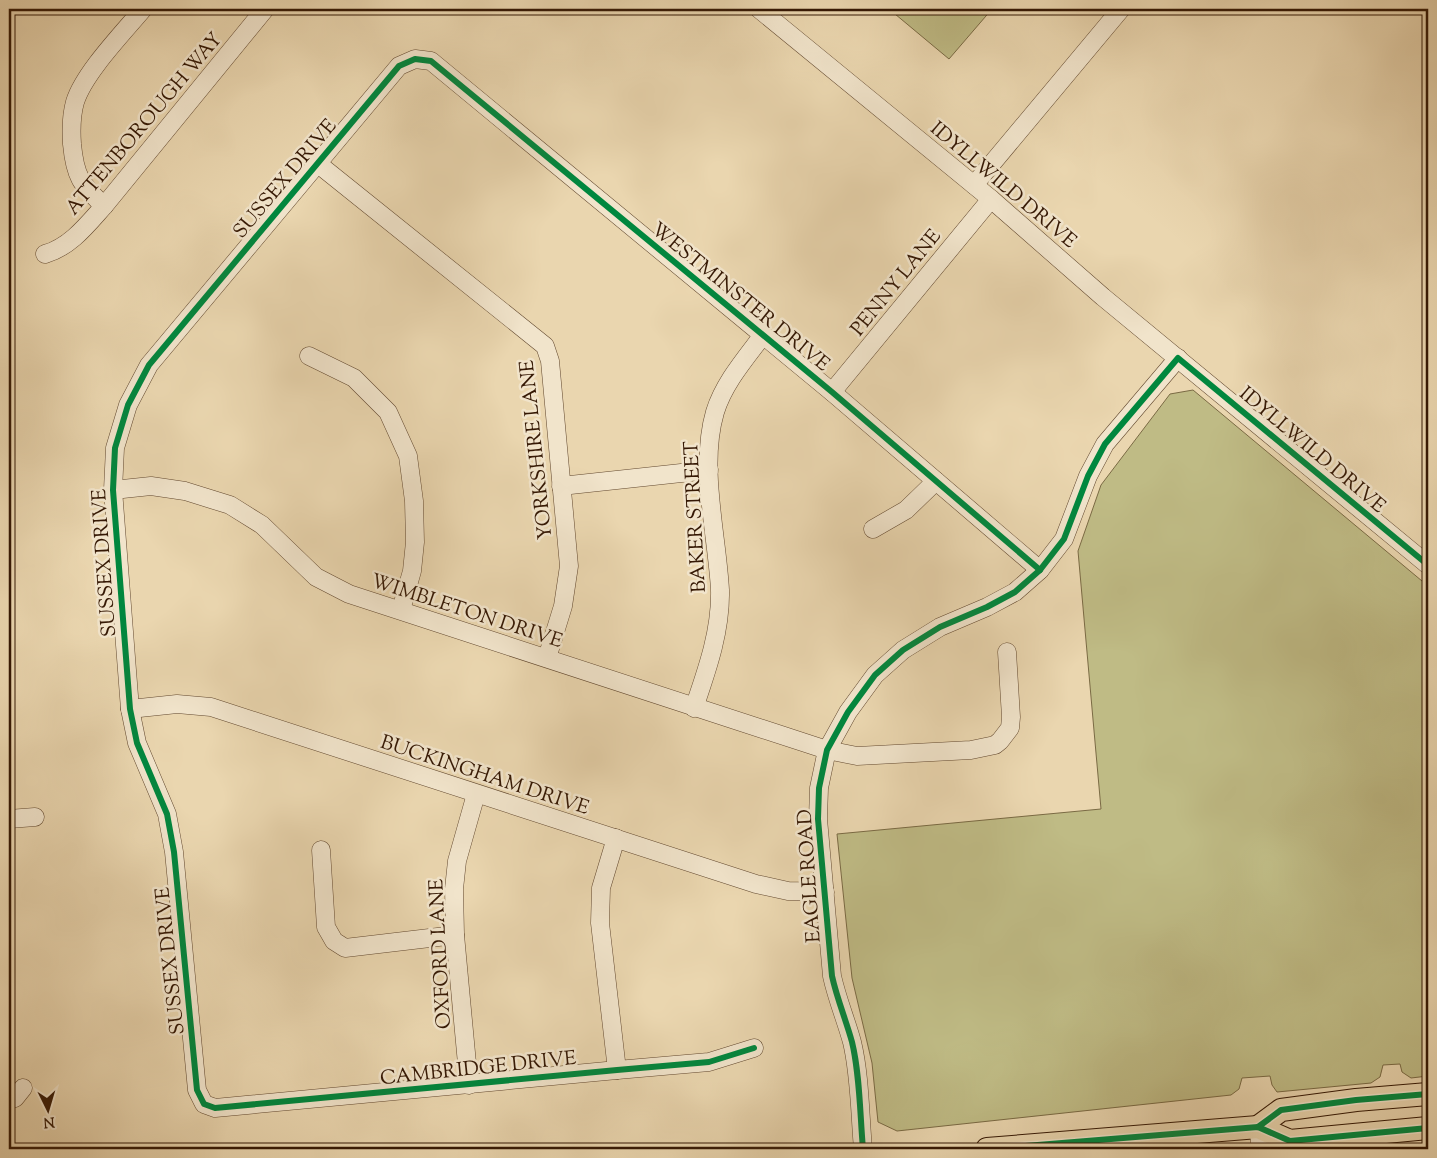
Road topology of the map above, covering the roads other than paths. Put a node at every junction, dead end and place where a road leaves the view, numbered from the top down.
1 (143, 9) edge
2 (265, 9) edge
3 (759, 9) edge
4 (1121, 9) edge
5 (415, 59) joint
6 (317, 163) junction
7 (974, 185) junction
8 (990, 199) junction
9 (104, 206) junction
10 (45, 254) dead end
11 (763, 336) junction
12 (309, 356) dead end
13 (1178, 358) junction
14 (832, 392) junction
15 (709, 470) junction
16 (936, 481) junction
17 (561, 486) junction
18 (113, 490) junction
19 (873, 529) dead end
20 (1428, 565) edge
21 (1040, 570) junction
22 (401, 610) junction
23 (1007, 652) dead end
24 (547, 658) junction
25 (694, 708) junction
26 (130, 709) junction
27 (827, 750) junction
28 (476, 794) junction
29 (35, 817) dead end
30 (9, 819) edge
31 (616, 838) junction
32 (321, 850) dead end
33 (825, 892) junction
34 (455, 935) junction
35 (754, 1048) dead end
36 (617, 1070) junction
37 (469, 1085) junction
38 (23, 1088) dead end
39 (1428, 1094) edge
40 (9, 1100) edge
41 (204, 1104) joint
42 (1258, 1127) junction
43 (1428, 1128) edge
44 (863, 1149) edge
45 (987, 1149) edge
46 (1260, 1149) edge

1 - 9 street
2 - 9 street, ATTENBOROUGH WAY
3 - 7 street, IDYLLWILD DRIVE
4 - 7 street
5 - 6 street, SUSSEX DRIVE
5 - 11 street, WESTMINSTER DRIVE
6 - 17 street, YORKSHIRE LANE
6 - 18 street, SUSSEX DRIVE
7 - 8 street, IDYLLWILD DRIVE
8 - 13 street, IDYLLWILD DRIVE
8 - 14 street, PENNY LANE
9 - 10 street, ATTENBOROUGH WAY
11 - 14 street, WESTMINSTER DRIVE
11 - 15 street, BAKER STREET
12 - 22 street
13 - 20 street, IDYLLWILD DRIVE
13 - 21 street, EAGLE ROAD
14 - 16 street, WESTMINSTER DRIVE
15 - 17 street
15 - 25 street, BAKER STREET
16 - 19 street
16 - 21 street, WESTMINSTER DRIVE
17 - 24 street, YORKSHIRE LANE
18 - 22 street, WIMBLETON DRIVE
18 - 26 street, SUSSEX DRIVE
21 - 27 street, EAGLE ROAD
22 - 24 street, WIMBLETON DRIVE
23 - 27 street, WIMBLETON DRIVE
24 - 25 street, WIMBLETON DRIVE
25 - 27 street, WIMBLETON DRIVE
26 - 28 street, BUCKINGHAM DRIVE
26 - 41 street, SUSSEX DRIVE
27 - 33 street, EAGLE ROAD
28 - 31 street, BUCKINGHAM DRIVE
28 - 34 street, OXFORD LANE
29 - 30 street
31 - 33 street, BUCKINGHAM DRIVE
31 - 36 street
32 - 34 street
33 - 44 street, EAGLE ROAD
34 - 37 street, OXFORD LANE
35 - 36 street, CAMBRIDGE DRIVE
36 - 37 street, CAMBRIDGE DRIVE
37 - 41 street, CAMBRIDGE DRIVE
38 - 40 street
39 - 42 main road
42 - 43 main road
42 - 45 main road
42 - 46 street

